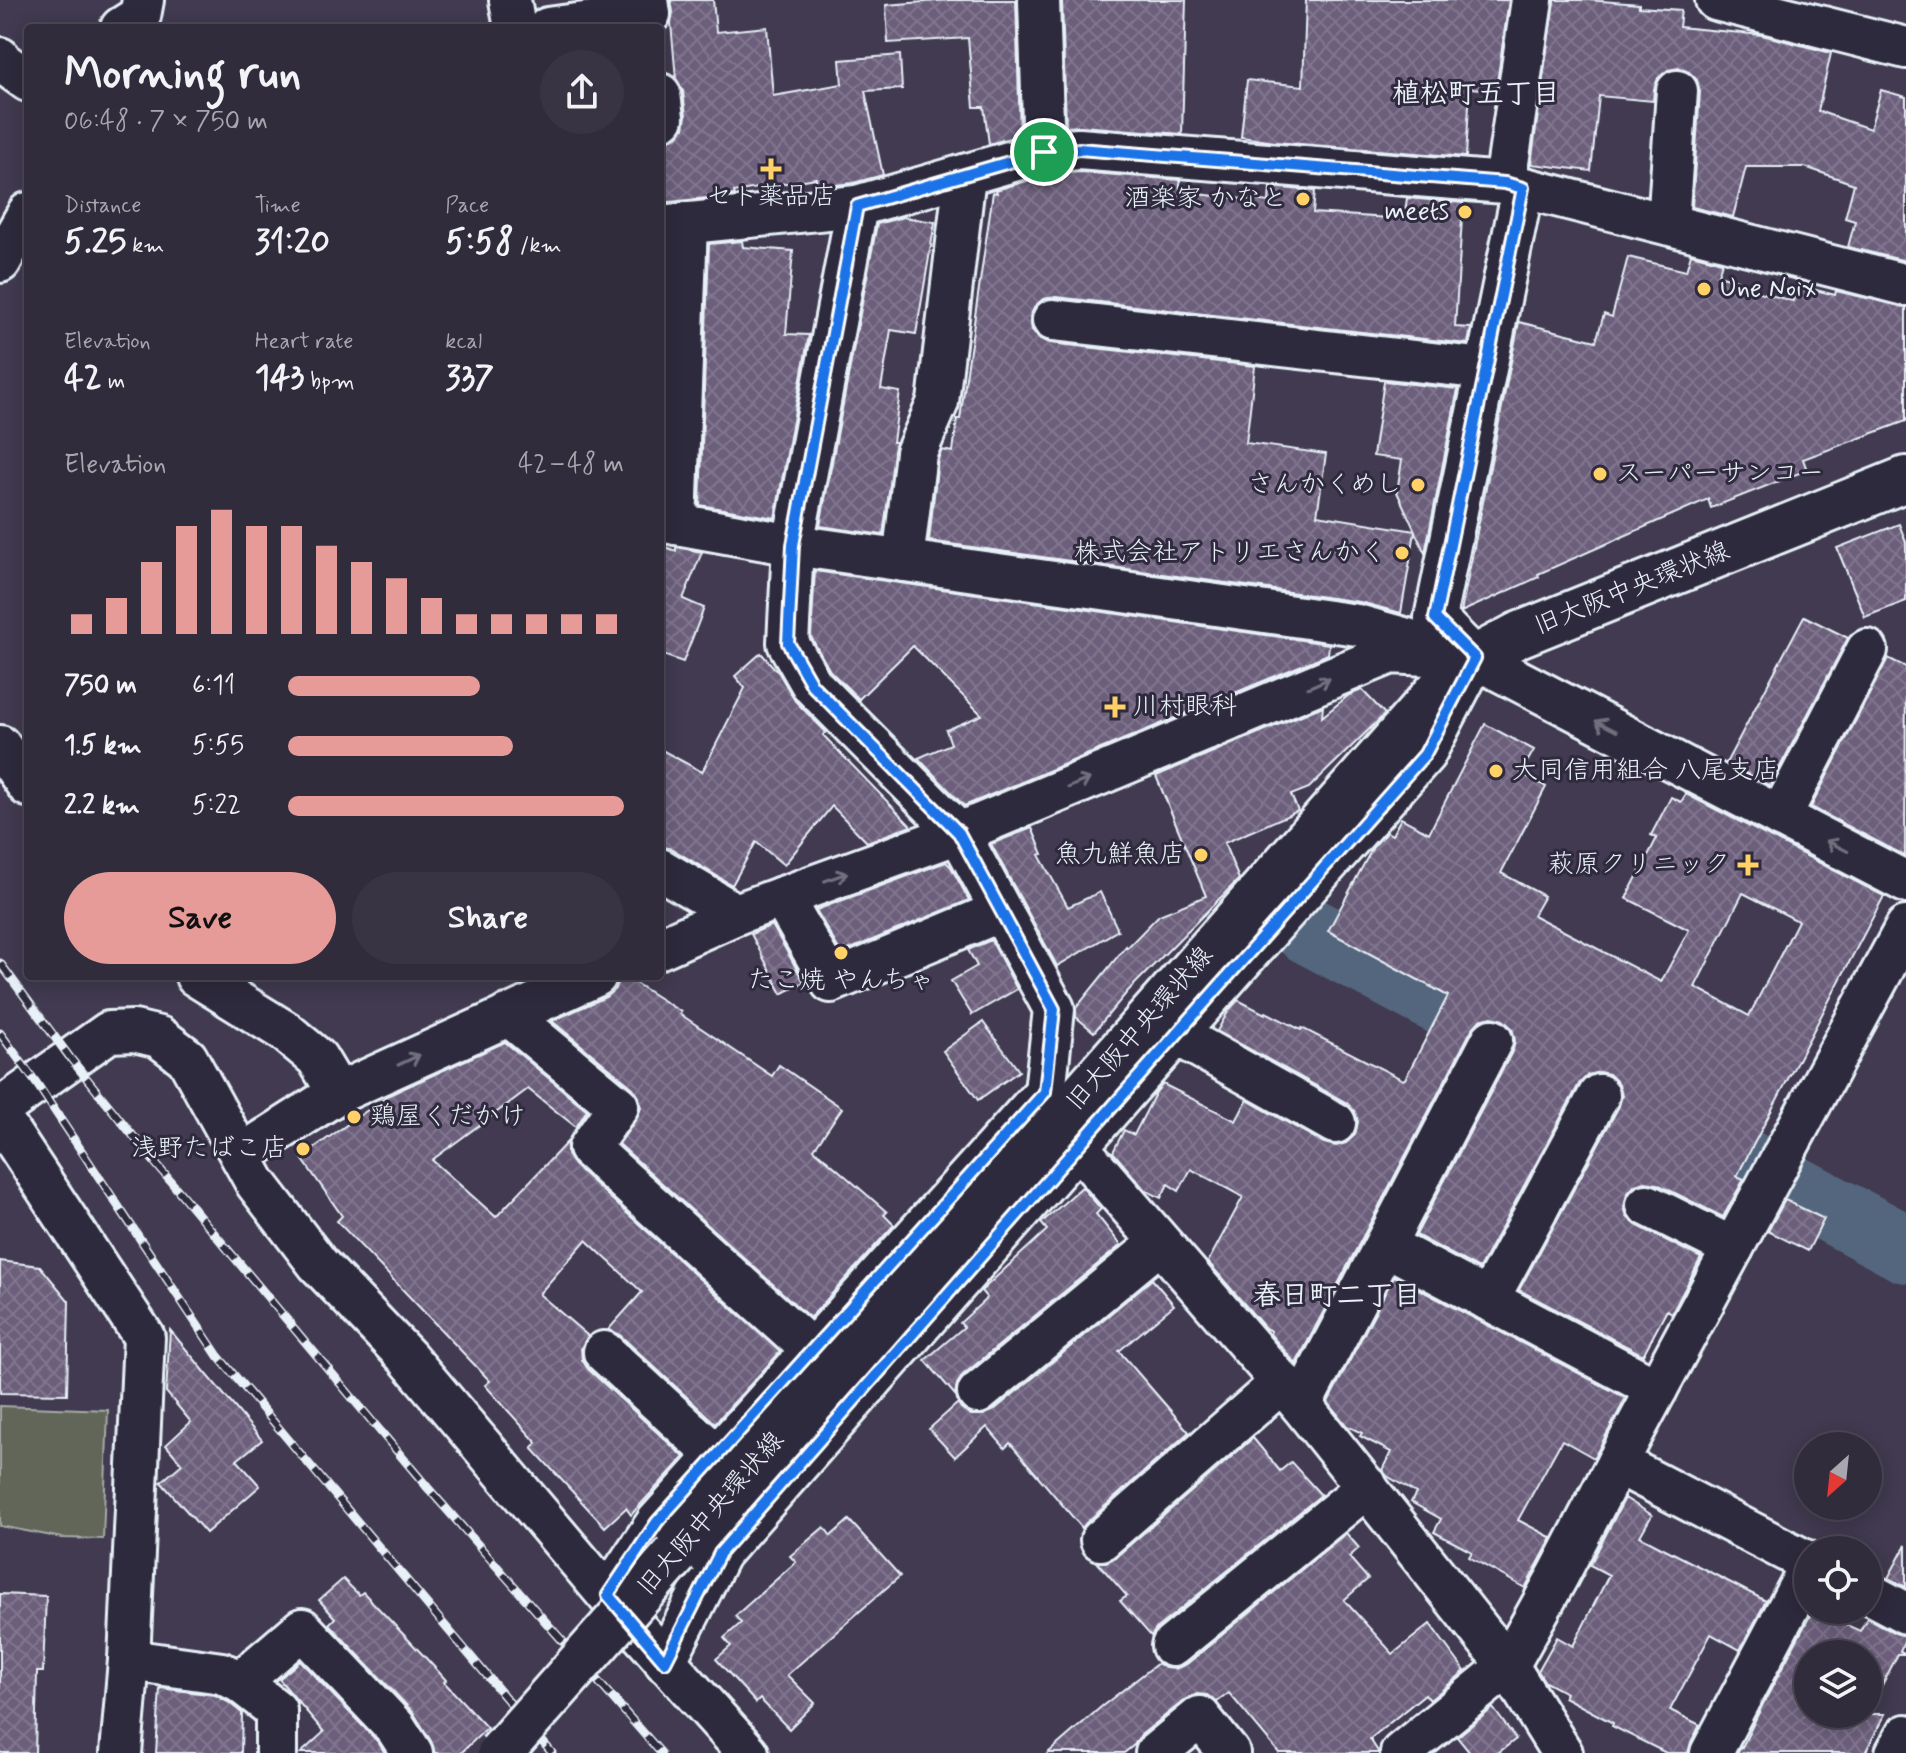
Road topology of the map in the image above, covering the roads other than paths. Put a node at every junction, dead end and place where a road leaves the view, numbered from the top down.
1 (143, 0) edge
2 (510, 0) edge
3 (1039, 0) edge
4 (1532, 0) edge
5 (1716, 0) edge
6 (650, 14) edge
7 (127, 24) edge
8 (514, 24) edge
9 (577, 24) edge
10 (1906, 48) edge
11 (1677, 91) dead end
12 (1044, 152) junction
13 (965, 175) junction
14 (1514, 185) junction
15 (857, 206) junction
16 (674, 224) edge
17 (1668, 224) junction
18 (1906, 285) edge
19 (1053, 320) dead end
20 (1485, 369) junction
21 (1906, 479) edge
22 (668, 523) edge
23 (793, 545) junction
24 (903, 561) junction
25 (1867, 650) dead end
26 (1475, 658) junction
27 (0, 746) edge
28 (24, 780) edge
29 (1780, 817) junction
30 (959, 833) junction
31 (664, 871) edge
32 (1906, 882) edge
33 (782, 897) junction
34 (1001, 911) junction
35 (736, 914) junction
36 (1906, 927) edge
37 (664, 946) edge
38 (202, 980) edge
39 (587, 980) edge
40 (508, 1015) junction
41 (1176, 1034) junction
42 (1492, 1040) dead end
43 (338, 1093) junction
44 (1599, 1095) dead end
45 (0, 1109) edge
46 (0, 1118) edge
47 (1335, 1123) dead end
48 (1078, 1147) junction
49 (241, 1155) junction
50 (1647, 1205) dead end
51 (1160, 1243) junction
52 (1385, 1245) junction
53 (1733, 1248) junction
54 (1488, 1300) junction
55 (812, 1350) junction
56 (604, 1352) dead end
57 (1657, 1389) junction
58 (978, 1393) dead end
59 (1292, 1393) junction
60 (717, 1456) junction
61 (1617, 1463) junction
62 (1367, 1487) junction
63 (1101, 1540) dead end
64 (1794, 1555) edge
65 (608, 1595) junction
66 (1794, 1596) edge
67 (1882, 1600) edge
68 (1906, 1613) edge
69 (1172, 1646) dead end
70 (129, 1660) junction
71 (665, 1662) junction
72 (1508, 1666) junction
73 (240, 1682) junction
74 (1906, 1735) edge
75 (121, 1753) edge
76 (276, 1753) edge
77 (412, 1753) edge
78 (500, 1753) edge
79 (748, 1753) edge
80 (1156, 1753) edge
81 (1229, 1753) edge
82 (1401, 1753) edge
83 (1562, 1753) edge
84 (1711, 1753) edge
85 (1896, 1753) edge

1 - 7 street
2 - 8 street
3 - 12 street
4 - 14 street
5 - 10 street
6 - 9 street
11 - 17 street
12 - 13 street
12 - 14 street
13 - 15 street
13 - 24 street
14 - 17 street
14 - 20 street
15 - 16 street
15 - 23 street
16 - 22 street
17 - 18 street
19 - 20 street
20 - 26 street
21 - 26 main road, 旧大阪中央環状線
22 - 23 street
23 - 24 street
23 - 30 street
24 - 26 street
25 - 29 street
29 -> 26 street
30 -> 26 street
26 - 41 street
26 - 78 main road, 旧大阪中央環状線, bridge
27 - 28 street
32 -> 29 street
33 -> 30 street
30 - 34 street
31 - 35 street
33 - 34 street
33 - 35 street
34 - 55 street
35 - 37 street
36 - 53 street
38 - 43 street
39 - 40 street
43 -> 40 street
40 - 55 street
41 - 47 street
41 - 48 street
42 - 52 street
43 - 49 street
44 - 54 street
45 - 49 street
46 - 70 street
48 - 51 street
48 - 71 street
49 - 65 street
50 - 53 street
51 - 58 street
51 - 59 street
52 - 54 street
52 - 59 street
53 - 57 street
54 - 57 street
55 - 60 street
56 - 60 street
57 - 61 street
59 - 62 street
59 - 63 street
60 - 65 street
61 - 64 street
61 - 72 street
62 - 69 street
62 - 72 street
65 - 71 street
66 - 84 street
67 - 68 street
70 - 73 street
70 - 75 street
71 - 79 street
72 - 82 street
72 - 83 street
73 - 76 street
73 - 77 street
74 - 85 street
80 - 81 street

